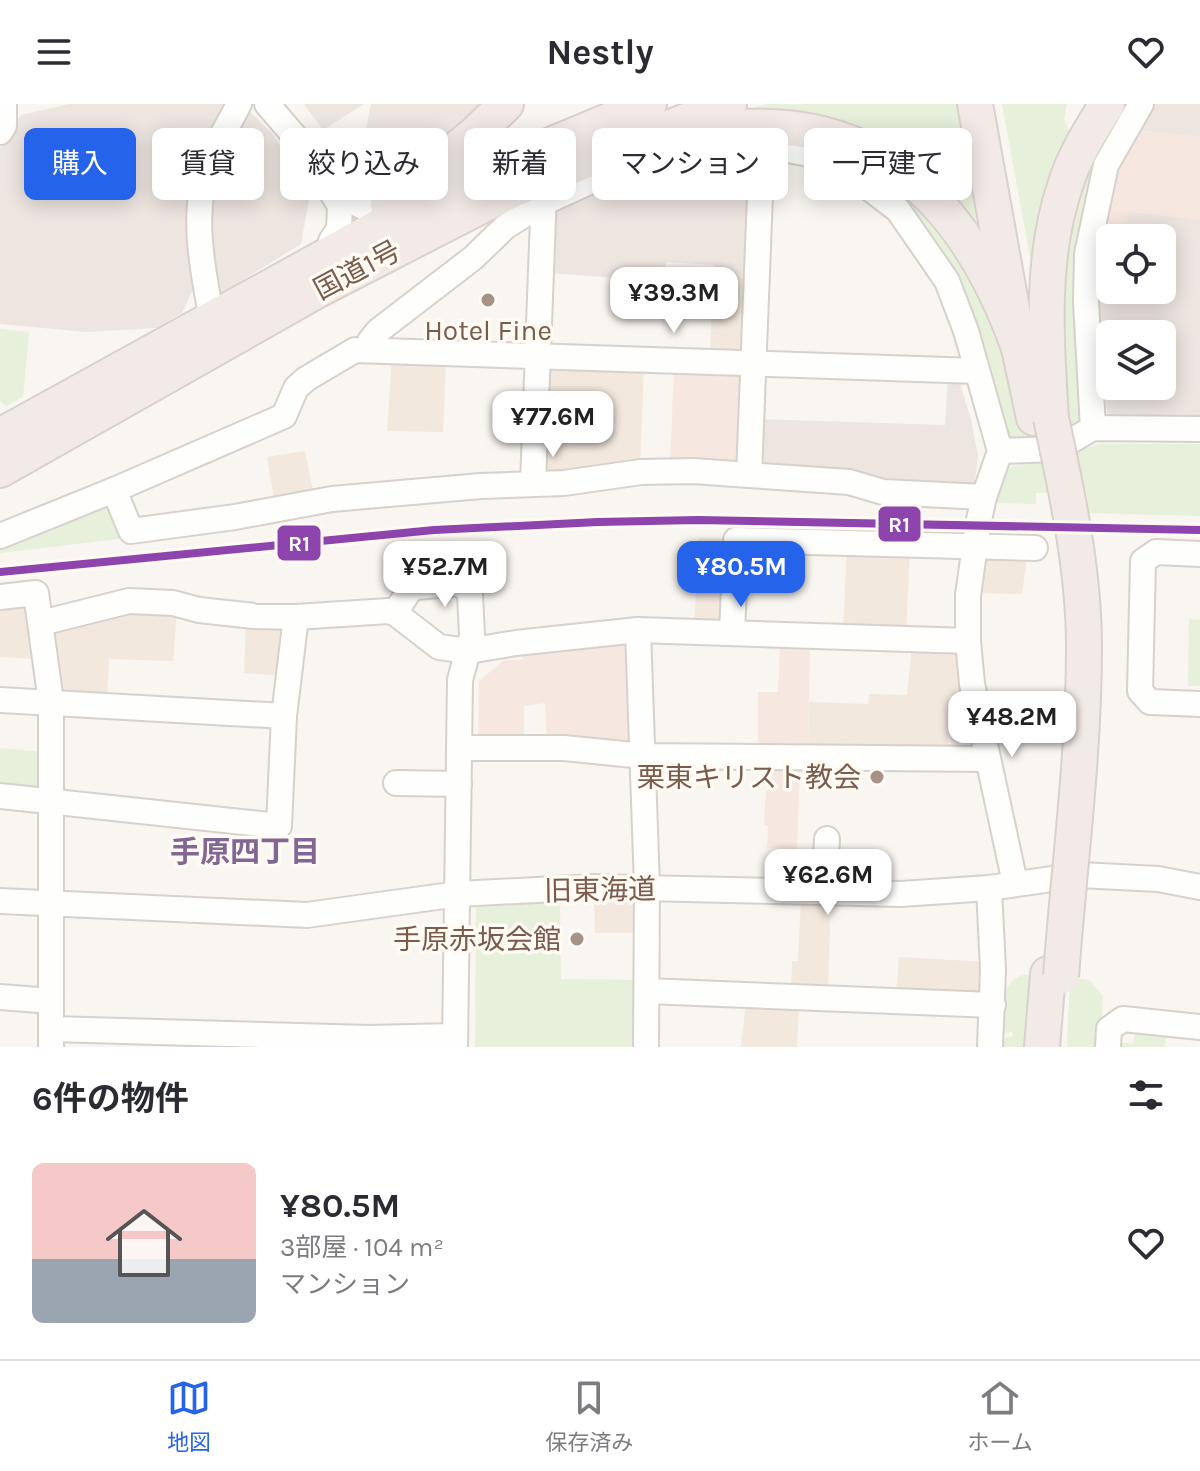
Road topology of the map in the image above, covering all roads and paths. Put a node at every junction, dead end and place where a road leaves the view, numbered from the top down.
1 (4, 104) edge
2 (239, 104) edge
3 (267, 104) edge
4 (284, 104) edge
5 (506, 104) edge
6 (729, 104) edge
7 (975, 104) edge
8 (994, 104) edge
9 (1107, 104) edge
10 (1141, 104) edge
11 (643, 112) edge
12 (0, 132) edge
13 (788, 150) edge
14 (576, 165) edge
15 (492, 200) edge
16 (533, 200) edge
17 (544, 200) edge
18 (760, 200) edge
19 (377, 220) junction
20 (414, 240) junction
21 (331, 241) junction
22 (210, 309) junction
23 (1019, 348) junction
24 (369, 350) junction
25 (536, 355) junction
26 (753, 362) junction
27 (977, 371) junction
28 (1043, 418) junction
29 (1093, 428) junction
30 (1200, 429) edge
31 (0, 436) edge
32 (1000, 451) junction
33 (0, 470) edge
34 (749, 475) junction
35 (533, 484) junction
36 (114, 490) junction
37 (984, 497) junction
38 (0, 536) edge
39 (975, 546) junction
40 (1035, 548) dead end
41 (1200, 554) edge
42 (0, 597) edge
43 (386, 612) junction
44 (296, 617) junction
45 (41, 623) junction
46 (638, 630) junction
47 (732, 633) junction
48 (968, 641) junction
49 (468, 651) junction
50 (0, 700) edge
51 (51, 702) junction
52 (1200, 704) edge
53 (284, 716) junction
54 (459, 748) junction
55 (643, 756) junction
56 (988, 759) junction
57 (396, 783) dead end
58 (459, 784) junction
59 (0, 796) edge
60 (52, 800) junction
61 (827, 839) dead end
62 (1015, 883) junction
63 (647, 887) junction
64 (1200, 887) edge
65 (989, 888) junction
66 (824, 893) junction
67 (458, 894) junction
68 (0, 901) edge
69 (50, 903) junction
70 (1054, 975) junction
71 (647, 991) junction
72 (0, 997) edge
73 (51, 1001) junction
74 (993, 1005) junction
75 (1200, 1027) edge
76 (51, 1038) edge
77 (368, 1042) edge
78 (455, 1042) edge
79 (646, 1047) edge
80 (990, 1047) edge
81 (1042, 1047) edge
82 (1056, 1047) edge
83 (1108, 1047) edge

1 - 12 street
2 - 22 street
3 - 21 street
4 - 19 street
5 - 19 highway
6 - 11 highway, 国道1号
7 - 23 highway
8 - 28 highway
9 - 28 highway
10 - 29 street
11 - 14 highway, 国道1号
11 - 19 highway, 国道1号
11 - 23 highway
13 - 27 street
15 - 20 highway, 国道1号
16 - 24 street
17 - 25 street
18 - 26 street
19 - 20 highway
19 - 21 highway
19 - 31 highway, 国道1号
20 - 33 highway, 国道1号
21 - 22 highway
22 - 31 highway
23 - 28 highway
24 - 25 street
24 - 36 street
25 - 26 street
25 - 35 street
26 - 27 street
26 - 34 street
27 - 32 street
28 - 70 highway, bridge
29 - 30 street
29 - 32 street
32 - 37 street
34 - 35 street
34 - 37 street
35 - 36 street
36 - 38 street
37 - 39 street
39 - 40 street
39 - 47 street
39 - 48 street
41 - 52 street
42 - 45 street
43 - 44 street
43 - 49 street
43 - 49 street
44 - 45 street
44 - 53 street
45 - 51 street
46 - 47 street
46 - 49 street
46 - 55 street
47 - 48 street
48 - 56 street
49 - 54 street
50 - 51 street
51 - 53 street
51 - 60 street
53 - 60 street
54 - 55 street
54 - 58 street
55 - 56 street
55 - 63 street
56 - 62 street
57 - 58 street
58 - 67 street
59 - 60 street
60 - 69 street
61 - 66 street
62 - 64 street, 旧東海道
62 - 65 street, 旧東海道
63 - 66 street, 旧東海道
63 - 67 street, 旧東海道
63 - 71 street
65 - 66 street, 旧東海道
65 - 74 street
67 - 69 street, 旧東海道
67 - 78 street
68 - 69 street, 旧東海道
69 - 73 street
70 - 81 highway
70 - 82 highway
71 - 74 street
71 - 79 street
72 - 73 street
73 - 76 street
74 - 80 street
75 - 83 street
76 - 77 street
77 - 78 street

